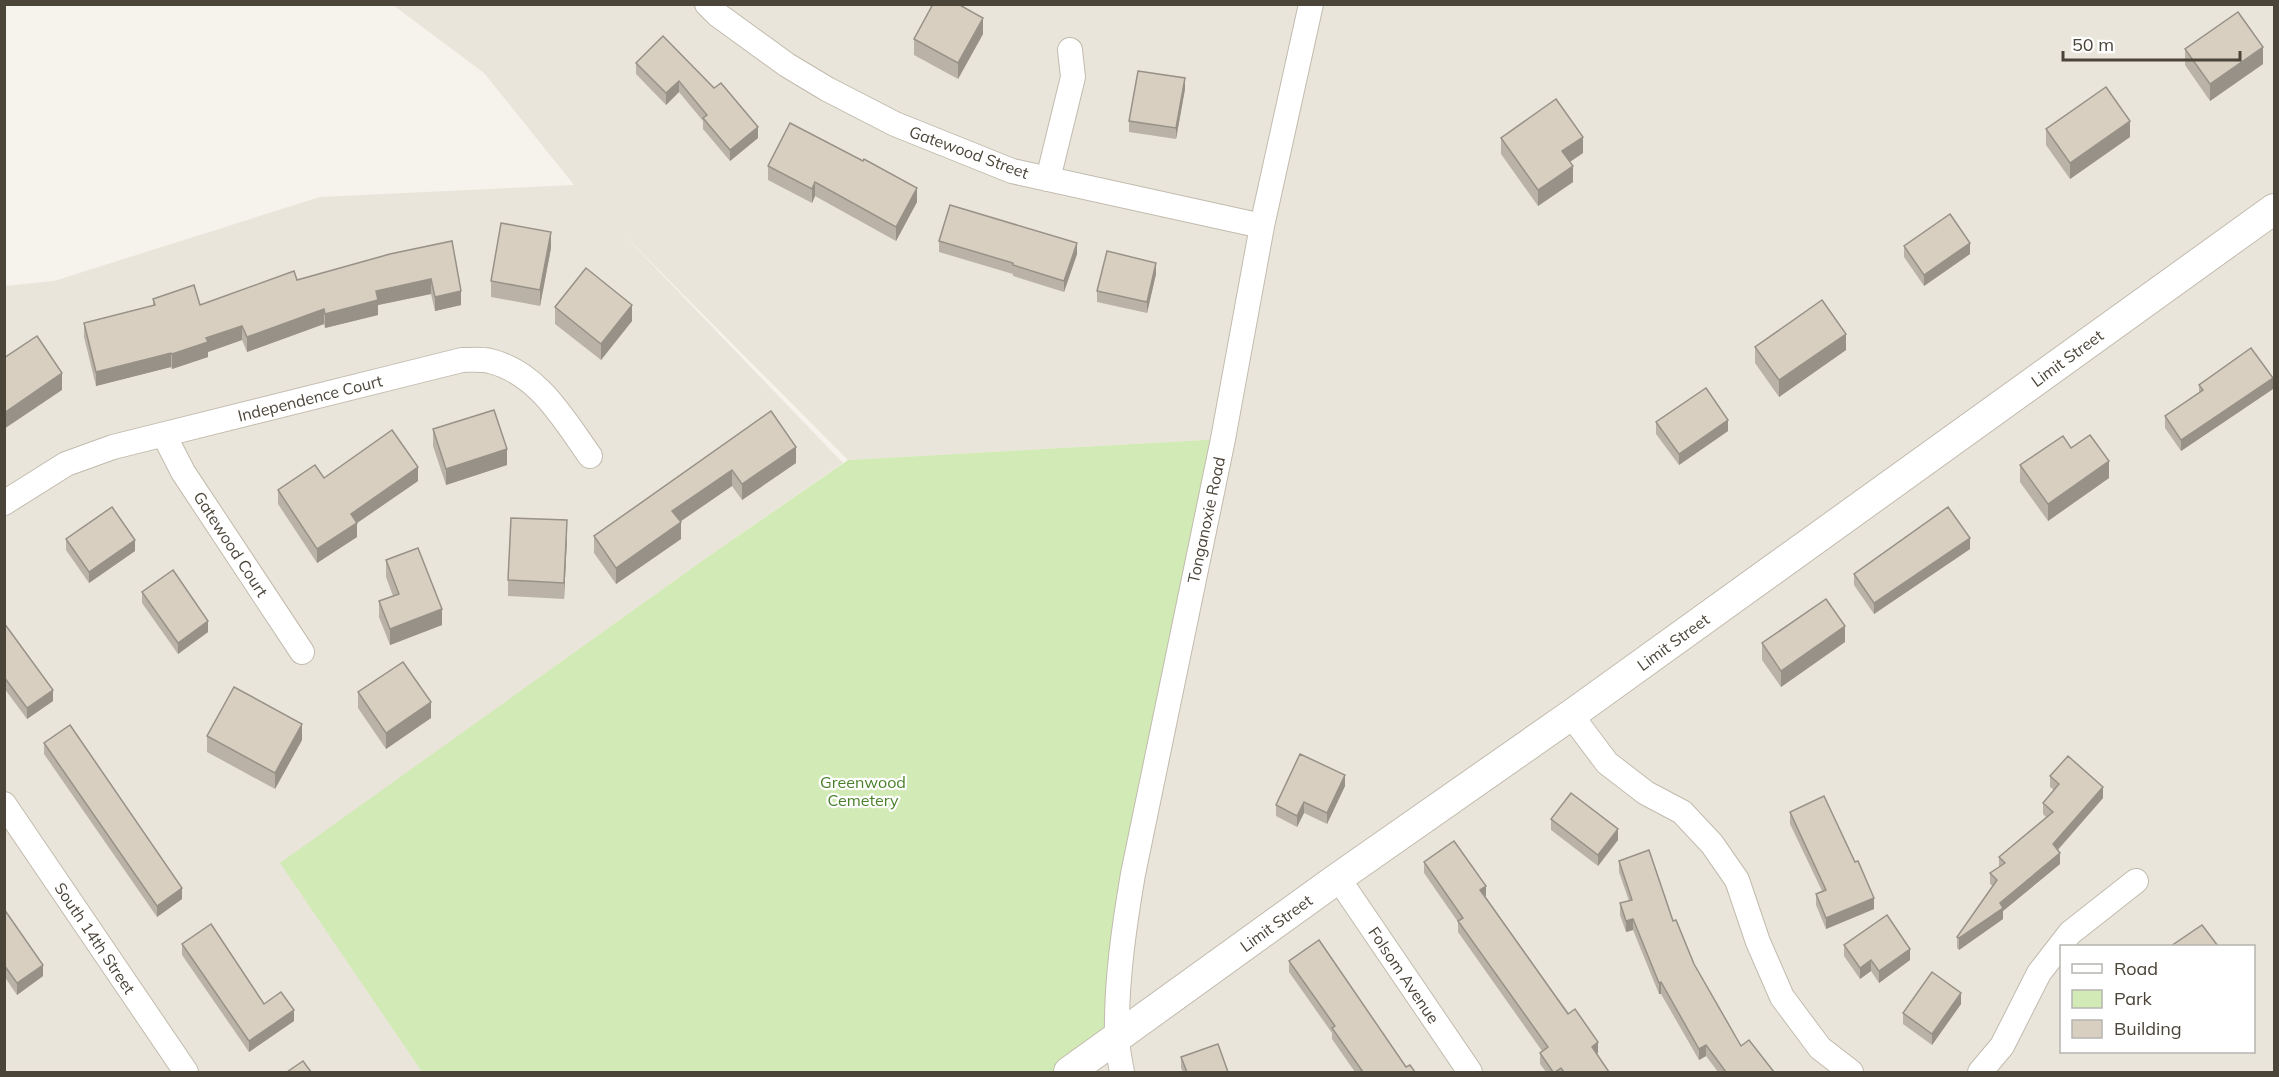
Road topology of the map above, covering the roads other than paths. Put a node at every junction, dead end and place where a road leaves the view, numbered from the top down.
1 (707, 4) edge
2 (1311, 4) edge
3 (1070, 50) dead end
4 (1048, 179) junction
5 (2274, 209) edge
6 (1262, 226) junction
7 (164, 435) junction
8 (590, 456) dead end
9 (4, 502) edge
10 (302, 652) dead end
11 (1571, 715) junction
12 (4, 804) edge
13 (1338, 878) junction
14 (2136, 881) dead end
15 (2061, 945) edge
16 (2060, 946) edge
17 (1117, 1038) junction
18 (186, 1072) edge
19 (1068, 1072) edge
20 (1122, 1072) edge
21 (1470, 1072) edge
22 (1851, 1072) edge
23 (1980, 1072) edge

1 - 4 street, Gatewood Street
2 - 6 street, Tonganoxie Road
3 - 4 street
4 - 6 street, Gatewood Street
5 - 11 street, Limit Street
6 - 17 street, Tonganoxie Road
7 - 8 street, Independence Court
7 - 9 street, Independence Court
7 - 10 street, Gatewood Court
11 - 13 street, Limit Street
11 - 22 street
12 - 18 street, South 14th Street
13 - 17 street, Limit Street
13 - 21 street, Folsom Avenue
14 - 15 street
16 - 23 street
17 - 19 street, Limit Street
17 - 20 street, Tonganoxie Road

